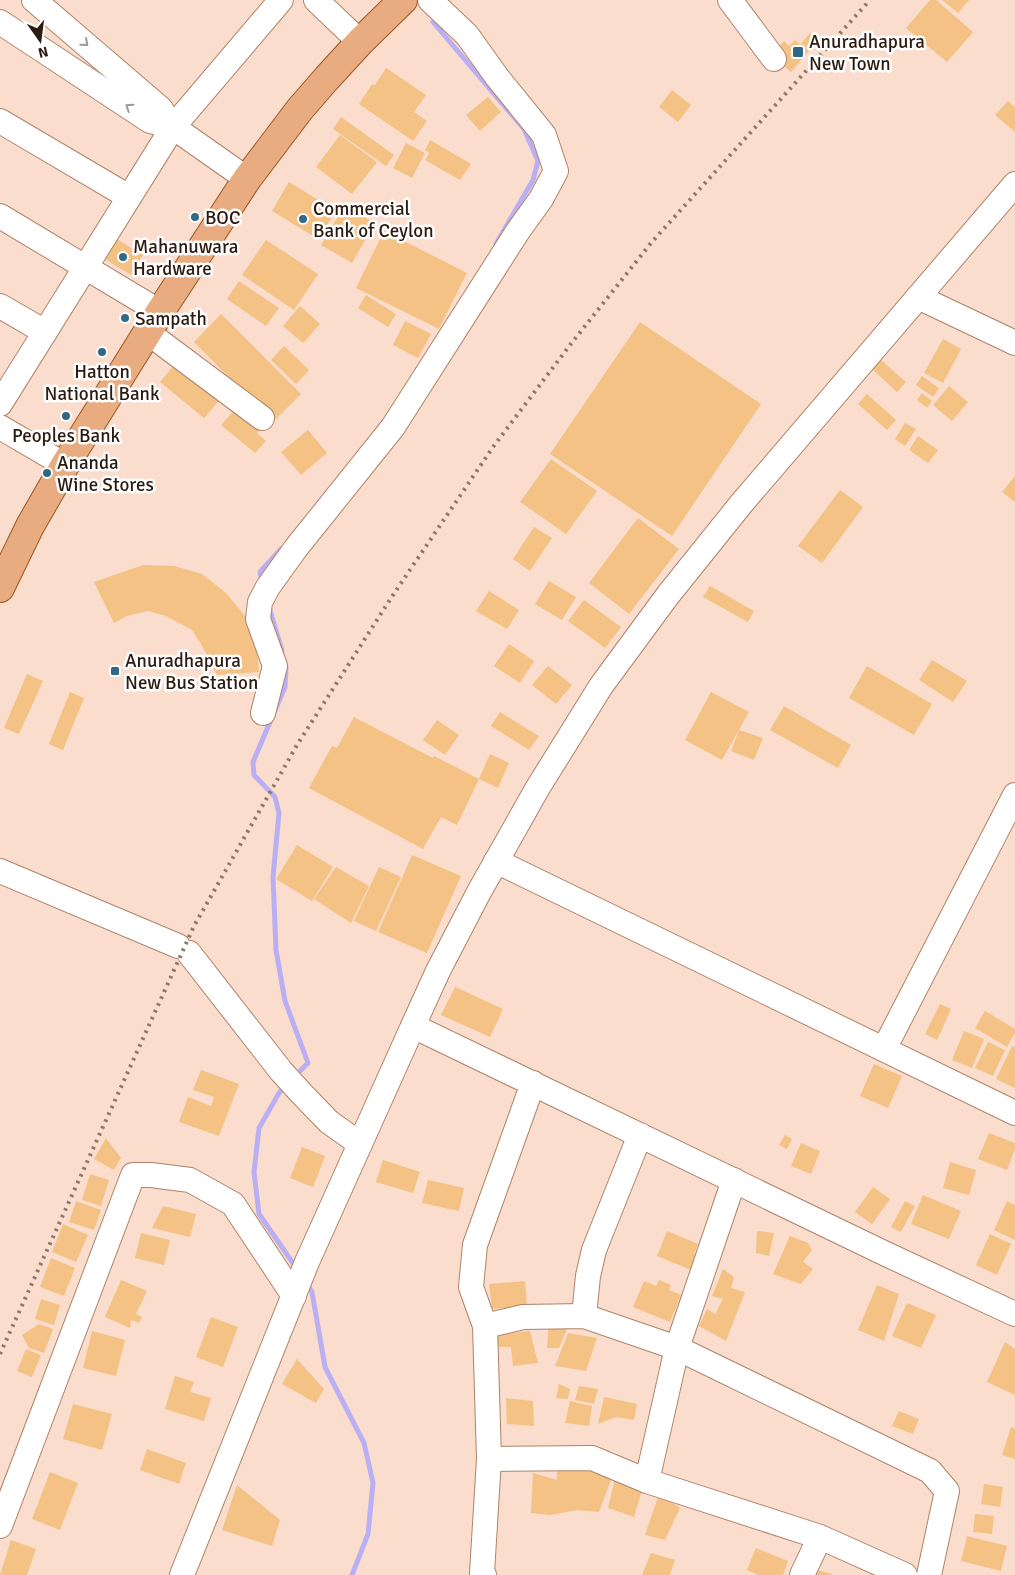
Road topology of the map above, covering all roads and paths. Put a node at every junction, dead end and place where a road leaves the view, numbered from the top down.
1 (34, 0) edge
2 (281, 0) edge
3 (316, 0) edge
4 (403, 0) edge
5 (430, 0) edge
6 (730, 0) edge
7 (0, 22) edge
8 (360, 42) junction
9 (774, 59) dead end
10 (0, 121) edge
11 (173, 127) junction
12 (247, 179) junction
13 (1015, 184) edge
14 (129, 197) junction
15 (0, 216) edge
16 (86, 267) junction
17 (918, 297) junction
18 (0, 306) edge
19 (153, 322) junction
20 (45, 332) junction
21 (1015, 343) edge
22 (0, 404) edge
23 (262, 418) dead end
24 (0, 427) edge
25 (64, 465) junction
26 (0, 588) edge
27 (263, 713) dead end
28 (1015, 795) edge
29 (496, 861) junction
30 (0, 871) edge
31 (414, 1026) junction
32 (884, 1049) junction
33 (534, 1083) junction
34 (1015, 1113) edge
35 (640, 1135) junction
36 (360, 1144) junction
37 (734, 1180) junction
38 (296, 1290) junction
39 (1015, 1314) edge
40 (584, 1316) junction
41 (485, 1326) junction
42 (677, 1348) junction
43 (489, 1459) junction
44 (647, 1481) junction
45 (0, 1526) edge
46 (820, 1537) junction
47 (182, 1575) edge
48 (484, 1575) edge
49 (802, 1575) edge
50 (905, 1575) edge
51 (929, 1575) edge

1 -> 11 street
2 - 11 street
3 - 8 street
4 - 8 main road
5 - 27 street
6 - 9 street
11 -> 7 street
8 - 12 main road
10 - 14 street
11 - 12 street
11 - 14 street
12 - 19 main road
13 - 17 street
14 - 16 street
15 - 16 street
16 - 19 street
16 - 20 street
17 - 21 street
17 - 29 street
18 - 20 street
19 - 23 street
19 - 25 main road
20 - 22 street
24 - 25 street
25 - 26 main road
28 - 32 street
29 - 31 street
29 - 32 street
30 - 36 street
31 - 33 street
31 - 36 street
32 - 34 street
33 - 35 street
33 - 41 street
35 - 37 street
35 - 40 street
36 - 38 street
37 - 39 street
37 - 42 street
38 - 45 street
38 - 47 street
40 - 41 street
40 - 42 street
41 - 43 street
42 - 44 street
42 - 51 street
43 - 44 street
43 - 48 street
44 - 46 street
46 - 49 street
46 - 50 street

